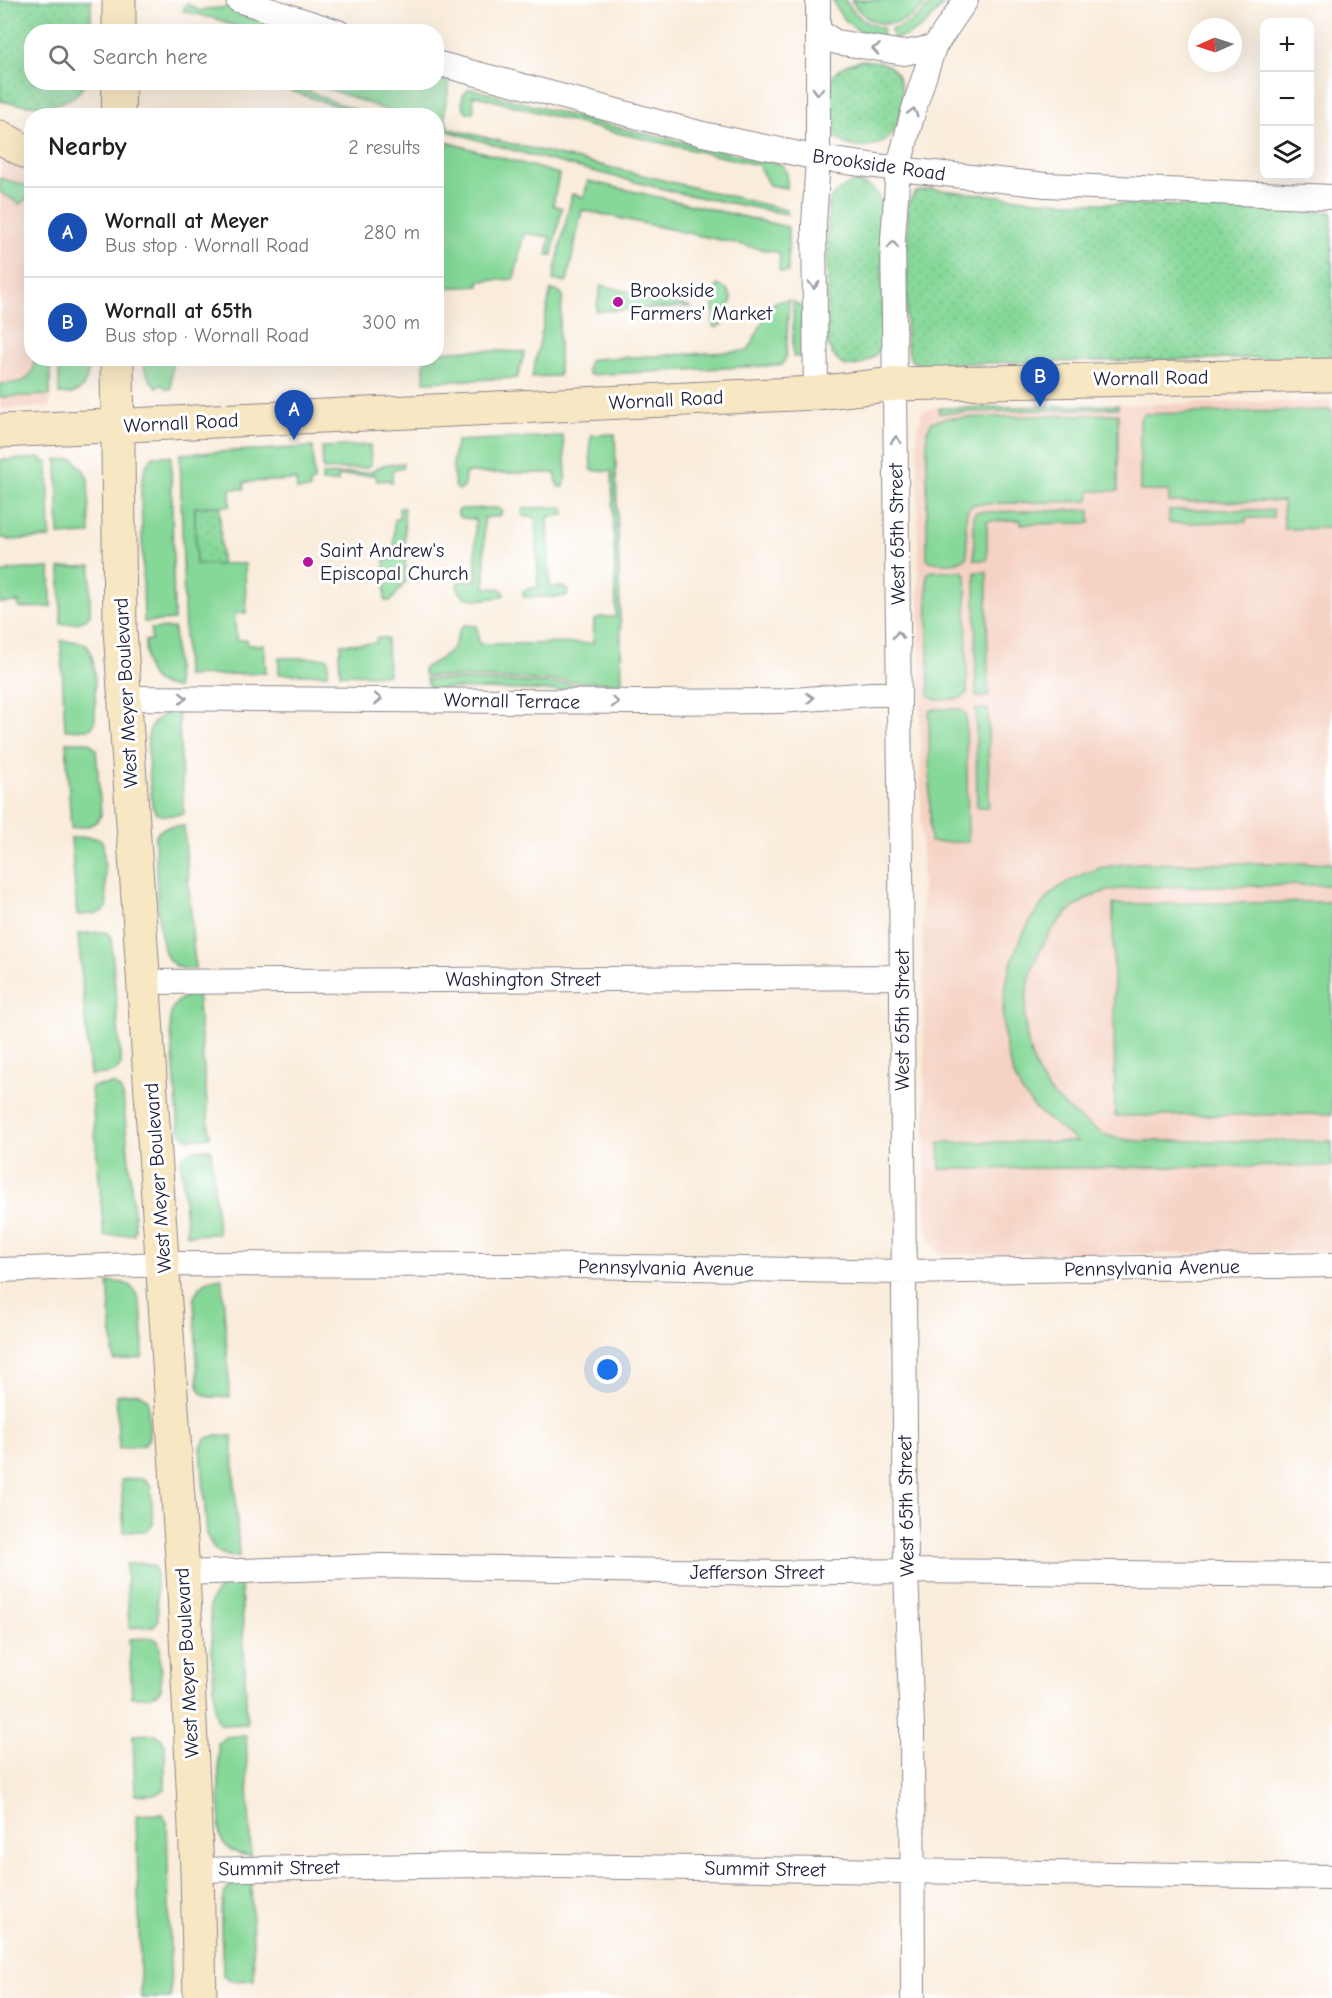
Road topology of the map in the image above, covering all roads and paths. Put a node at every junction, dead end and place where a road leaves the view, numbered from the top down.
1 (118, 0) edge
2 (238, 0) edge
3 (819, 0) edge
4 (966, 0) edge
5 (119, 24) edge
6 (313, 24) edge
7 (819, 32) junction
8 (934, 47) junction
9 (444, 65) edge
10 (118, 90) edge
11 (118, 108) edge
12 (0, 129) edge
13 (24, 131) edge
14 (0, 137) edge
15 (24, 150) edge
16 (818, 158) junction
17 (898, 169) junction
18 (1330, 196) edge
19 (117, 366) edge
20 (1332, 375) edge
21 (895, 384) junction
22 (816, 393) junction
23 (117, 426) junction
24 (0, 431) edge
25 (899, 694) junction
26 (124, 698) junction
27 (901, 977) junction
28 (144, 982) junction
29 (163, 1264) junction
30 (1332, 1264) edge
31 (0, 1270) edge
32 (905, 1272) junction
33 (906, 1571) junction
34 (183, 1573) junction
35 (1332, 1575) edge
36 (197, 1870) junction
37 (911, 1871) junction
38 (1332, 1877) edge
39 (200, 1998) edge
40 (913, 1998) edge

1 - 5 main road
2 - 6 street
3 - 7 street
4 - 8 street, West 65th Street
8 -> 7 street
7 -> 16 street
17 -> 8 street, West 65th Street
9 - 16 street, Brookside Road
10 - 11 main road
12 - 13 main road
14 - 15 main road
16 - 17 street, Brookside Road
16 -> 22 street
17 - 18 street, Brookside Road
21 -> 17 street, West 65th Street
19 - 23 main road, West Meyer Boulevard
20 - 21 main road, Wornall Road
21 - 22 main road, Wornall Road
25 -> 21 street, West 65th Street
22 - 23 main road, Wornall Road
23 - 24 main road, Wornall Road
23 - 26 main road, West Meyer Boulevard
26 -> 25 street, Wornall Terrace
25 - 27 street, West 65th Street
26 - 28 main road, West Meyer Boulevard
27 - 28 street, Washington Street
27 - 32 street, West 65th Street
28 - 29 main road, West Meyer Boulevard
29 - 31 street, Pennsylvania Avenue
29 - 32 street, Pennsylvania Avenue
29 - 34 main road, West Meyer Boulevard
30 - 32 street, Pennsylvania Avenue
32 - 33 street, West 65th Street
33 - 34 street, Jefferson Street
33 - 35 street, Jefferson Street
33 - 37 street, West 65th Street
34 - 36 main road, West Meyer Boulevard
36 - 37 street, Summit Street
36 - 39 main road, West Meyer Boulevard
37 - 38 street, Summit Street
37 - 40 street, West 65th Street

